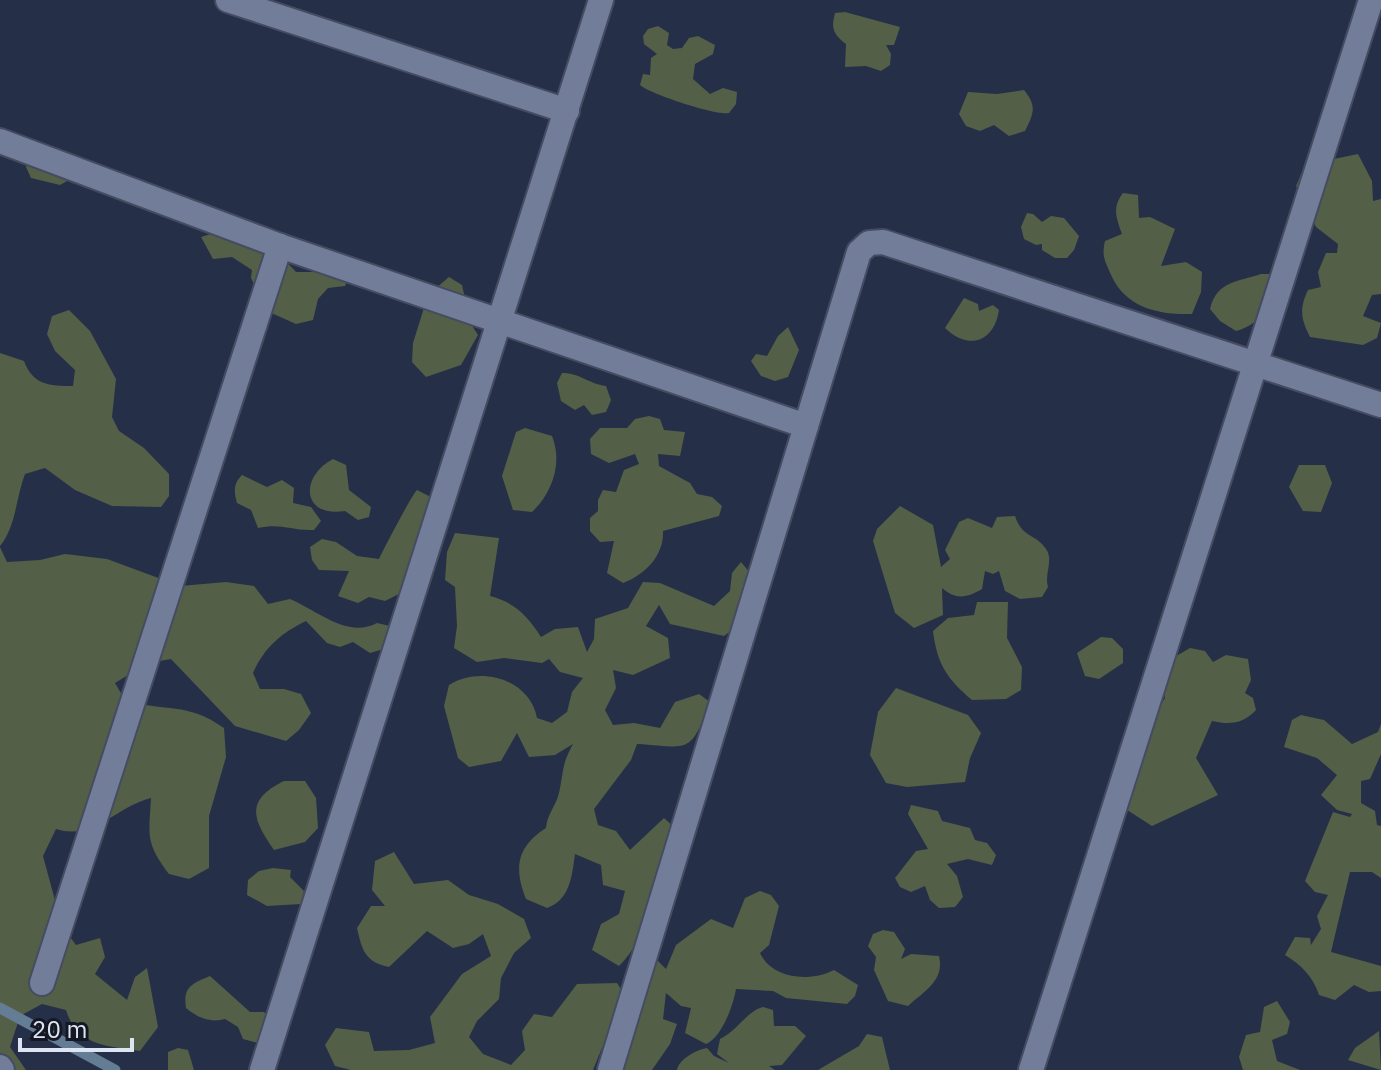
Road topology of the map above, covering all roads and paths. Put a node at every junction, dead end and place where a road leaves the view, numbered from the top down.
1 (228, 0) edge
2 (601, 0) edge
3 (1371, 0) edge
4 (567, 111) junction
5 (0, 141) edge
6 (280, 246) junction
7 (501, 321) junction
8 (1255, 365) junction
9 (1381, 405) edge
10 (806, 426) junction
11 (42, 983) dead end
12 (262, 1070) edge
13 (610, 1070) edge
14 (1031, 1070) edge

1 - 4 street
2 - 4 street
3 - 8 street
4 - 7 street
5 - 6 street
6 - 7 street
6 - 11 street
7 - 10 street
7 - 12 street
8 - 9 street
8 - 10 street
8 - 14 street
10 - 13 street

